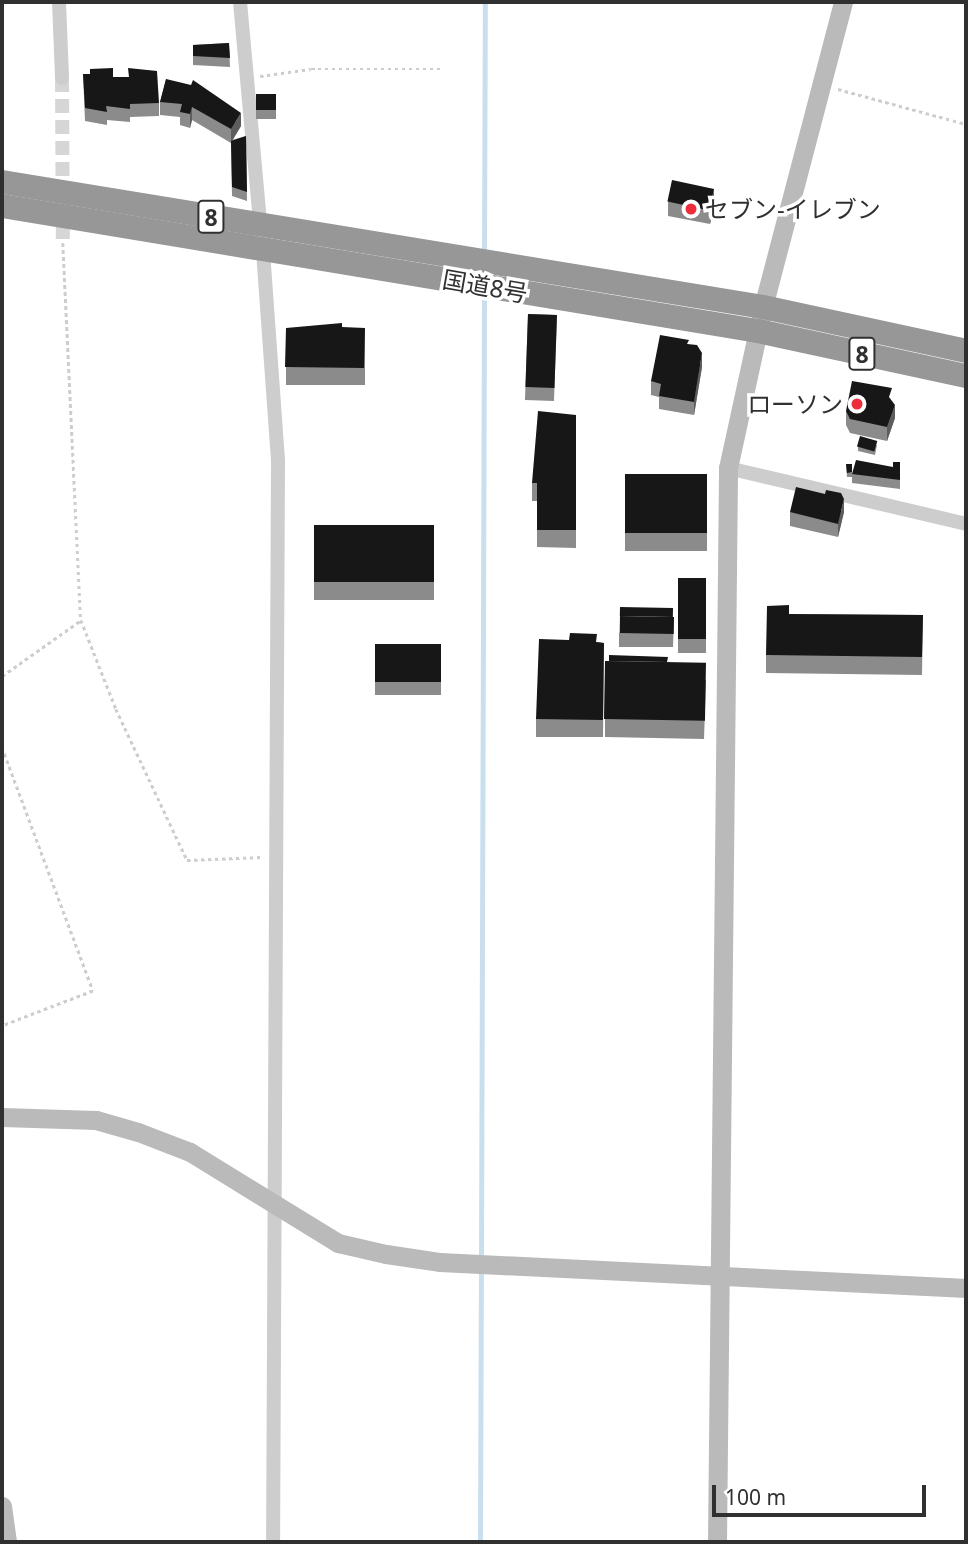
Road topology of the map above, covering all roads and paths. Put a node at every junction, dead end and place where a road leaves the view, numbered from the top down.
1 (59, 2) edge
2 (240, 2) edge
3 (843, 2) edge
4 (442, 69) dead end
5 (62, 78) tunnel mouth
6 (247, 80) junction
7 (821, 85) junction
8 (966, 124) edge
9 (2, 169) edge
10 (2, 182) edge
11 (131, 204) junction
12 (2, 206) edge
13 (2, 222) edge
14 (260, 223) junction
15 (176, 235) junction
16 (63, 243) tunnel mouth
17 (262, 251) junction
18 (418, 263) junction
19 (760, 319) junction
20 (966, 351) edge
21 (966, 376) edge
22 (728, 468) junction
23 (966, 524) edge
24 (81, 620) junction
25 (2, 676) edge
26 (2, 747) edge
27 (277, 856) junction
28 (2, 1026) edge
29 (2, 1117) edge
30 (274, 1208) junction
31 (720, 1276) junction
32 (966, 1288) edge
33 (2, 1506) edge
34 (7, 1542) edge
35 (273, 1542) edge
36 (717, 1542) edge

1 - 5 street
2 - 6 street
3 - 7 street
4 - 6 path
6 - 14 street
7 - 8 path
7 - 19 street
9 - 11 highway, 8
10 - 11 highway, 国道8号 / 8
11 - 14 highway, 国道8号 / 8
12 - 15 highway, 国道8号 / 8
13 - 15 highway, 8
14 - 18 highway, 国道8号 / 8
15 - 17 highway, 国道8号 / 8
16 - 24 path
17 - 18 highway, 国道8号 / 8
17 - 27 street
18 - 19 highway, 国道8号 / 8
19 - 20 highway, 国道8号 / 8
19 - 21 highway, 国道8号 / 8
19 - 22 street
22 - 23 street
22 - 31 street
24 - 25 path
24 - 27 path
26 - 28 path
27 - 30 street
29 - 30 street
30 - 31 street
30 - 35 street
31 - 32 street
31 - 36 street
33 - 34 street

